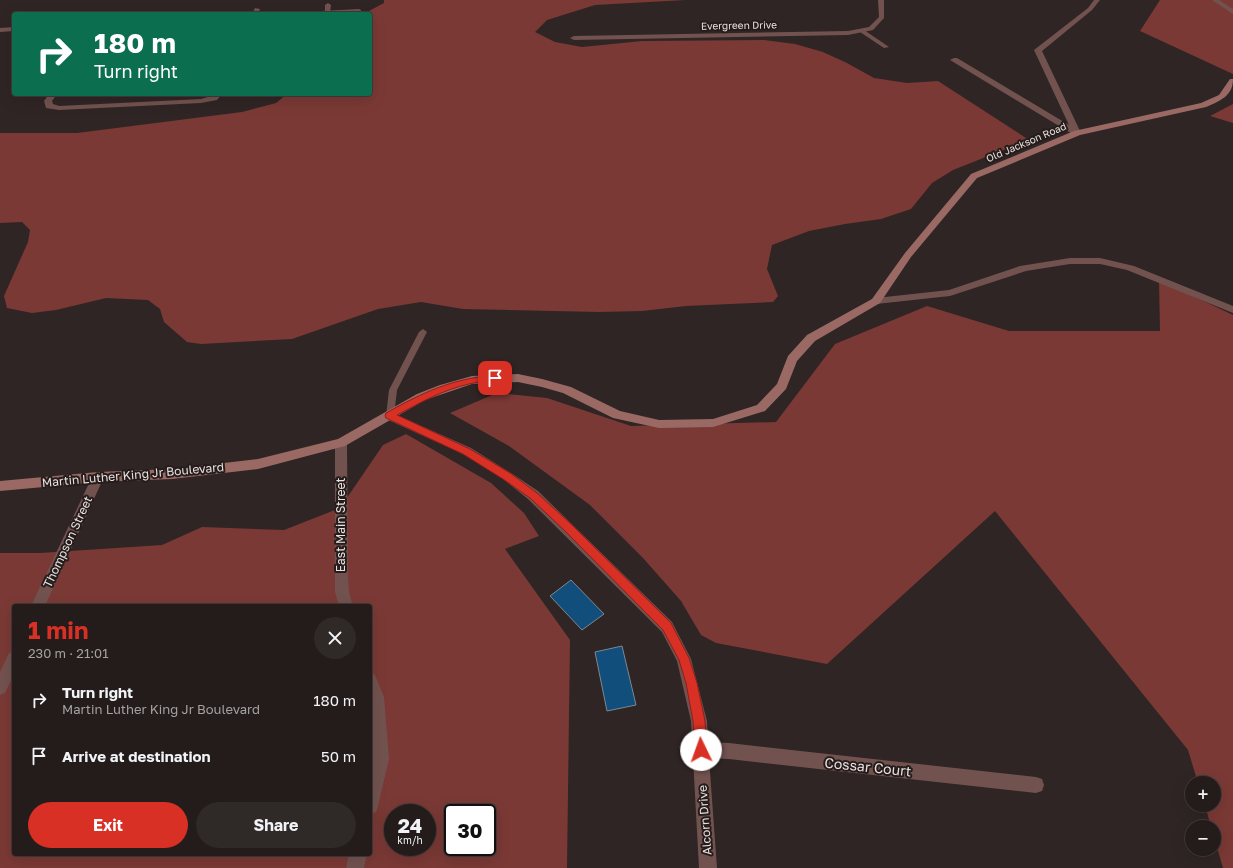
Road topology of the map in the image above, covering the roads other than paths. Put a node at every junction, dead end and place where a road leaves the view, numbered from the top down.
1 (881, 0) edge
2 (1097, 0) edge
3 (1215, 0) edge
4 (359, 11) dead end
5 (311, 12) edge
6 (1233, 12) edge
7 (12, 29) edge
8 (0, 30) edge
9 (862, 30) junction
10 (574, 38) dead end
11 (886, 46) dead end
12 (954, 60) dead end
13 (1233, 81) edge
14 (216, 96) edge
15 (50, 98) edge
16 (1077, 133) junction
17 (876, 301) junction
18 (1233, 310) edge
19 (423, 332) dead end
20 (390, 416) junction
21 (341, 443) junction
22 (98, 477) junction
23 (0, 486) edge
24 (39, 604) edge
25 (345, 604) edge
26 (12, 662) edge
27 (372, 686) edge
28 (0, 688) edge
29 (701, 750) junction
30 (1036, 785) dead end
31 (372, 797) edge
32 (358, 856) edge
33 (355, 868) edge
34 (708, 868) edge

1 - 9 street, Evergreen Drive
2 - 16 street
3 - 6 street
4 - 5 street
7 - 8 street
9 - 10 street, Evergreen Drive
9 - 11 lane
12 - 16 street
13 - 16 street, Old Jackson Road
14 - 15 street
16 - 17 street, Old Jackson Road
17 - 18 street, Martin Luther King Jr Boulevard
17 - 20 street, Martin Luther King Jr Boulevard
19 - 20 lane
20 - 21 street, Martin Luther King Jr Boulevard
20 - 29 street, Alcorn Drive
21 - 22 street, Martin Luther King Jr Boulevard
21 - 25 street, East Main Street
22 - 23 street, Martin Luther King Jr Boulevard
22 - 24 street, Thompson Street
26 - 28 street
27 - 31 street
29 - 30 street, Cossar Court
29 - 34 street, Alcorn Drive
32 - 33 street

